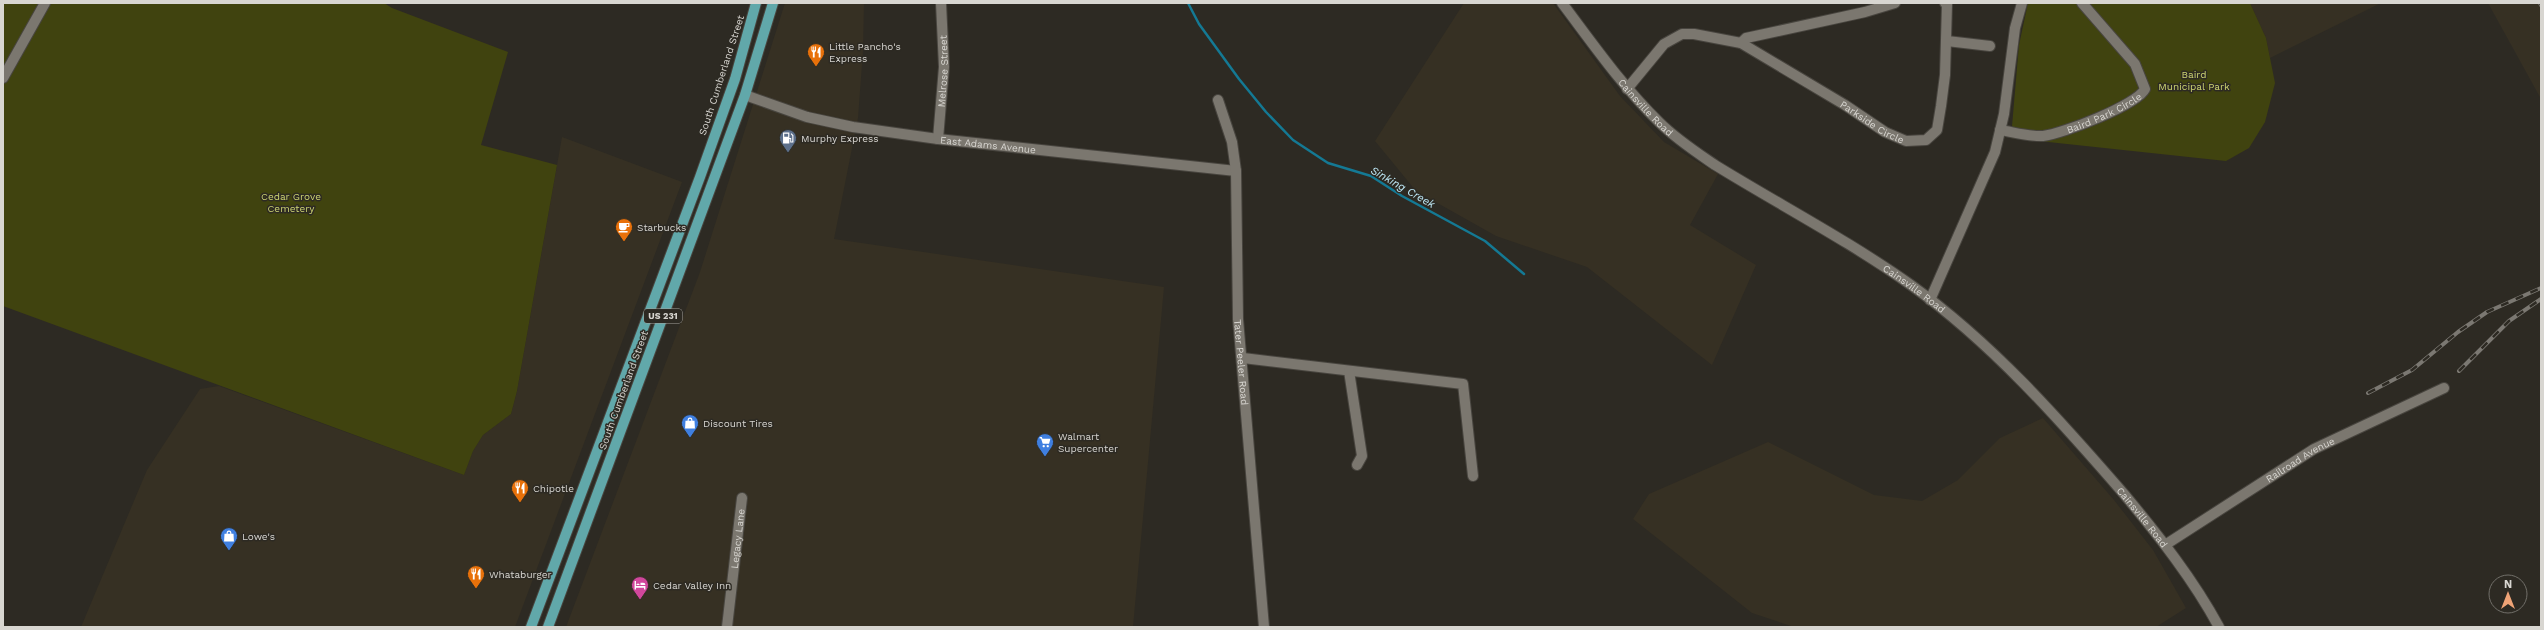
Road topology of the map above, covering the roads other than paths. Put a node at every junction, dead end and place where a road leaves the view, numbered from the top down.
1 (45, 3) edge
2 (756, 3) edge
3 (773, 3) edge
4 (941, 3) edge
5 (1562, 3) edge
6 (1895, 3) edge
7 (1945, 3) edge
8 (2022, 3) edge
9 (2082, 3) edge
10 (1947, 41) junction
11 (1741, 43) junction
12 (1990, 46) dead end
13 (3, 78) edge
14 (1627, 89) junction
15 (745, 94) junction
16 (1218, 100) dead end
17 (2000, 130) junction
18 (938, 139) junction
19 (1236, 171) junction
20 (1930, 300) junction
21 (1243, 358) junction
22 (1349, 371) junction
23 (2444, 388) dead end
24 (1357, 466) dead end
25 (1473, 476) dead end
26 (742, 498) dead end
27 (2164, 545) junction
28 (531, 627) edge
29 (548, 627) edge
30 (728, 627) edge
31 (1264, 627) edge
32 (2219, 627) edge

1 - 13 street
2 - 28 main road, South Cumberland Street / US 231
3 - 15 main road, South Cumberland Street / US 231
4 - 18 street, Melrose Street
5 - 14 street, Cainsville Road
6 - 11 street
7 - 10 street, Parkside Circle
8 - 17 street
9 - 17 street, Baird Park Circle
10 - 11 street, Parkside Circle
10 - 12 street
11 - 14 street, Parkside Circle
14 - 20 street, Cainsville Road
15 - 18 street, East Adams Avenue
15 - 29 main road, South Cumberland Street / US 231
16 - 19 street, Tater Peeler Road
17 - 20 street
18 - 19 street, East Adams Avenue
19 - 21 street, Tater Peeler Road
20 - 27 street, Cainsville Road
21 - 22 street
21 - 31 street, Tater Peeler Road
22 - 24 street
22 - 25 street
23 - 27 street, Railroad Avenue
26 - 30 street, Legacy Lane
27 - 32 street, Cainsville Road

